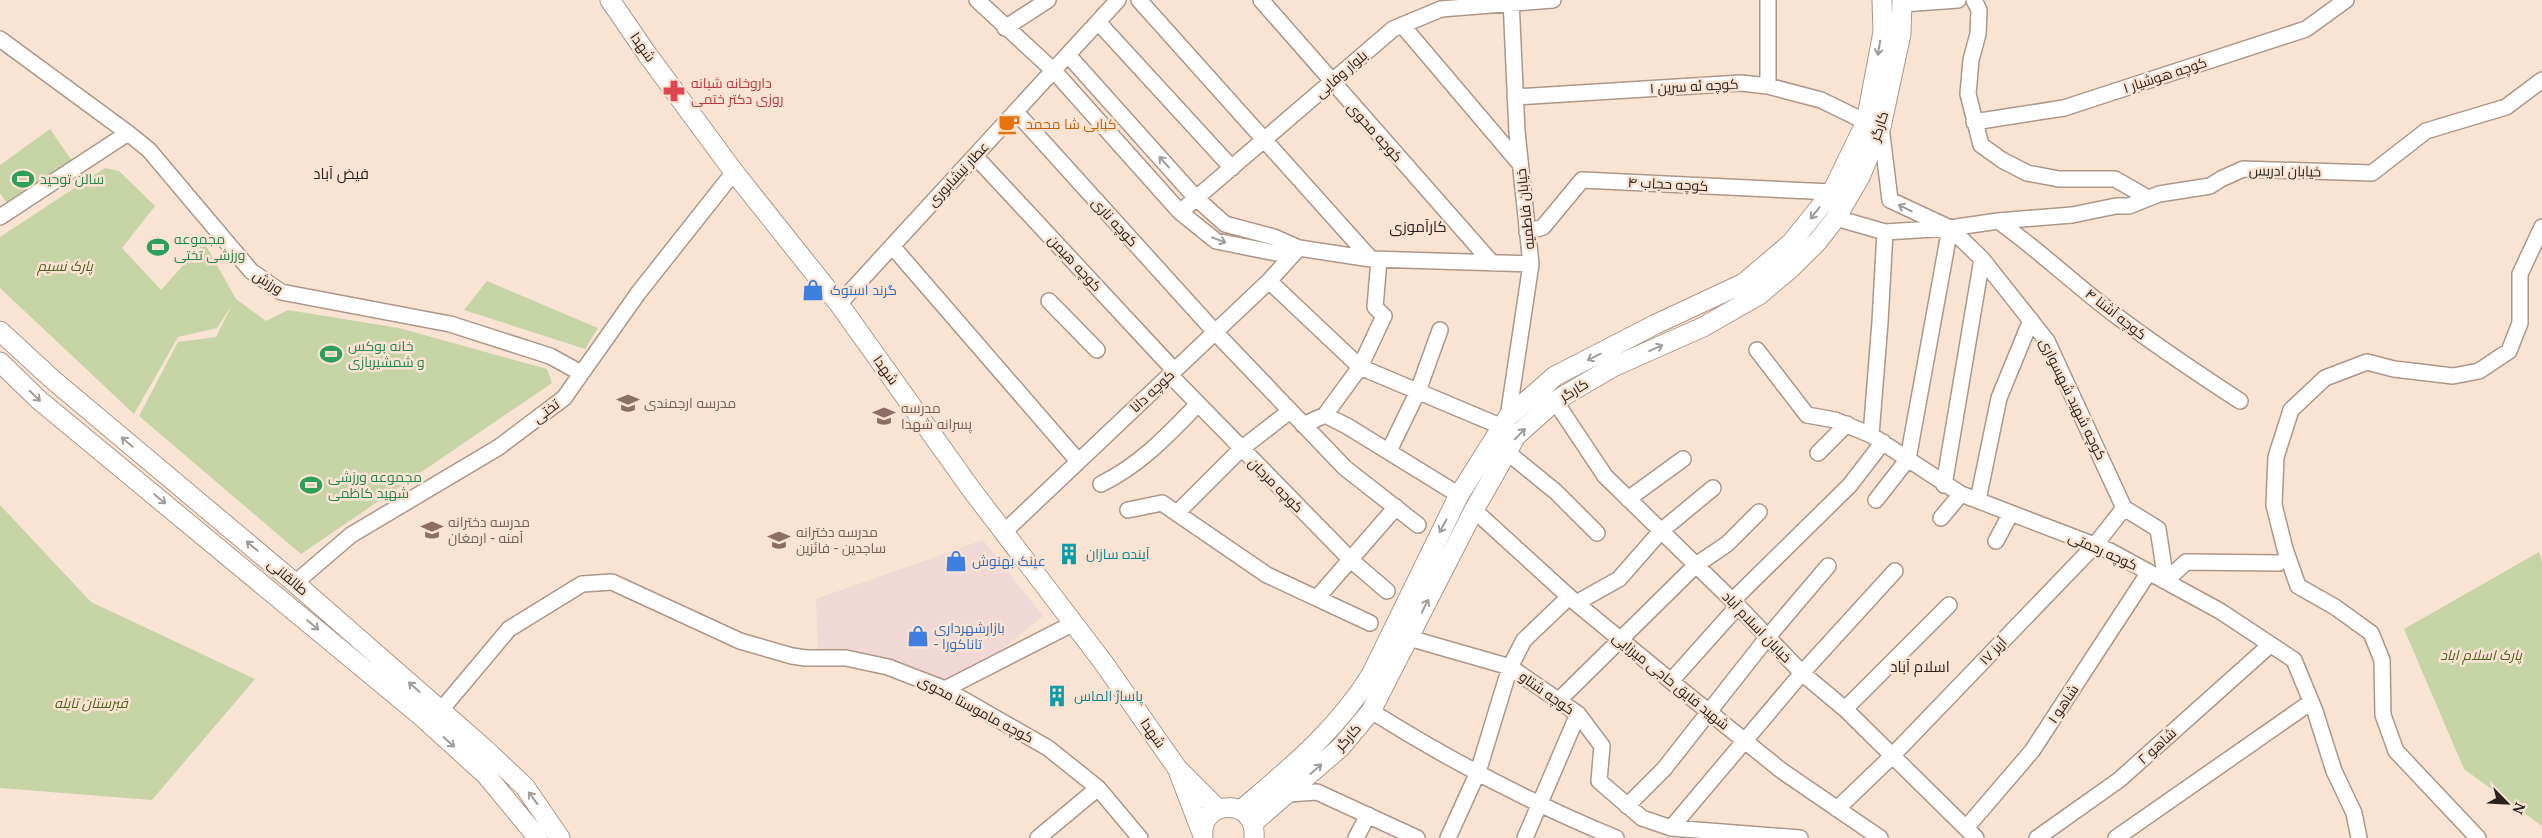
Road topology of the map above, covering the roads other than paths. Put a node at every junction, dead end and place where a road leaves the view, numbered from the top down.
1 (610, 0) edge
2 (977, 0) edge
3 (1048, 0) edge
4 (1118, 0) edge
5 (1139, 0) edge
6 (1261, 0) edge
7 (1552, 0) edge
8 (1768, 0) edge
9 (1882, 0) edge
10 (1958, 0) edge
11 (1974, 0) edge
12 (2346, 0) edge
13 (1511, 1) edge
14 (1902, 2) edge
15 (1098, 22) junction
16 (1402, 25) junction
17 (1006, 28) junction
18 (0, 38) edge
19 (1068, 55) junction
20 (1054, 71) junction
21 (2542, 80) edge
22 (1331, 82) junction
23 (1768, 86) junction
24 (1515, 97) junction
25 (1016, 112) junction
26 (1974, 122) junction
27 (1874, 124) junction
28 (128, 134) junction
29 (1264, 140) junction
30 (975, 156) junction
31 (1520, 164) junction
32 (1232, 168) junction
33 (734, 172) junction
34 (1832, 192) junction
35 (1196, 198) junction
36 (2148, 198) junction
37 (1180, 212) junction
38 (0, 217) edge
39 (1836, 218) junction
40 (1998, 221) junction
41 (2542, 227) edge
42 (1950, 228) junction
43 (1527, 232) junction
44 (1885, 232) junction
45 (892, 246) junction
46 (1299, 248) junction
47 (1982, 259) junction
48 (1375, 260) junction
49 (1492, 263) junction
50 (1531, 264) junction
51 (1268, 281) junction
52 (1049, 301) dead end
53 (839, 304) junction
54 (2031, 320) junction
55 (1440, 330) dead end
56 (0, 331) edge
57 (1215, 332) junction
58 (1097, 350) dead end
59 (1757, 350) dead end
60 (0, 362) edge
61 (1360, 367) junction
62 (581, 373) junction
63 (1172, 373) junction
64 (1418, 391) junction
65 (1555, 401) junction
66 (2240, 401) dead end
67 (1198, 404) junction
68 (1290, 411) junction
69 (1325, 416) junction
70 (1504, 421) junction
71 (1848, 424) junction
72 (1303, 425) junction
73 (1877, 438) junction
74 (1241, 449) junction
75 (1389, 451) junction
76 (1507, 452) junction
77 (1818, 453) dead end
78 (1684, 459) dead end
79 (1908, 459) junction
80 (1078, 461) junction
81 (1101, 484) dead end
82 (1944, 485) junction
83 (1713, 488) dead end
84 (1962, 494) junction
85 (1459, 496) junction
86 (1628, 499) junction
87 (1876, 500) dead end
88 (1978, 500) junction
89 (1396, 508) junction
90 (2124, 508) junction
91 (1128, 510) dead end
92 (1474, 510) junction
93 (1759, 512) dead end
94 (1177, 513) junction
95 (2011, 513) junction
96 (1941, 518) dead end
97 (1418, 525) dead end
98 (1661, 531) junction
99 (1004, 532) junction
100 (1597, 533) dead end
101 (1996, 541) dead end
102 (2095, 545) junction
103 (1352, 561) junction
104 (2279, 563) dead end
105 (1696, 565) junction
106 (1828, 566) dead end
107 (1895, 571) dead end
108 (2148, 572) junction
109 (2166, 582) junction
110 (295, 583) junction
111 (1387, 591) dead end
112 (1317, 598) junction
113 (283, 600) junction
114 (1573, 600) junction
115 (1735, 603) junction
116 (1949, 605) dead end
117 (1074, 623) junction
118 (1370, 623) dead end
119 (1409, 638) junction
120 (1767, 638) junction
121 (1619, 639) junction
122 (2270, 645) junction
123 (1510, 667) junction
124 (1802, 673) junction
125 (1671, 681) junction
126 (944, 689) junction
127 (1558, 701) junction
128 (2311, 702) junction
129 (1845, 708) junction
130 (441, 710) junction
131 (1371, 711) junction
132 (1709, 712) junction
133 (1578, 714) junction
134 (1745, 741) junction
135 (1891, 757) junction
136 (1177, 768) junction
137 (1478, 772) junction
138 (1098, 788) junction
139 (1288, 794) junction
140 (1538, 805) junction
141 (1627, 806) junction
142 (1218, 809) junction
143 (1837, 809) junction
144 (1368, 815) junction
145 (1254, 828) edge
146 (1671, 828) junction
147 (1971, 833) edge
148 (1203, 836) edge
149 (538, 838) edge
150 (560, 838) edge
151 (1038, 838) edge
152 (1140, 838) edge
153 (1356, 838) edge
154 (1417, 838) edge
155 (1448, 838) edge
156 (1525, 838) edge
157 (1615, 838) edge
158 (1800, 838) edge
159 (1880, 838) edge
160 (2037, 838) edge
161 (2116, 838) edge
162 (2359, 838) edge
163 (2478, 838) edge

1 - 33 main road, شهدا
2 - 17 street
3 - 17 street
4 - 15 street, عطار نیشابوری
5 - 29 street
6 - 22 street, کوچه محوی
7 - 13 street, بلوار وفایی
8 - 23 street
9 -> 27 main road, کارگر
10 - 14 street
11 - 26 street
12 - 26 street, کوچه هوشیار ۱
13 - 16 street, بلوار وفایی
13 - 24 street, خیابان فاطمیه
14 - 27 main road, کارگر
15 - 19 street, عطار نیشابوری
15 - 32 street
16 - 22 street, بلوار وفایی
16 - 31 street
17 - 20 street
18 - 28 street, ورزش
19 - 20 street, عطار نیشابوری
35 -> 19 street
20 - 25 street, عطار نیشابوری
20 - 37 street
21 - 36 street, خیابان ادریس
22 - 29 street, بلوار وفایی
22 - 49 street, کوچه محوی
23 - 24 street, کوچه ئه سرین ۱
23 - 27 street, کوچه ئه سرین ۱
24 - 31 street, خیابان فاطمیه
25 - 30 street, عطار نیشابوری
25 - 57 street, کوچه ناری
26 - 36 street
27 - 34 main road, کارگر
27 - 39 main road, کارگر
42 -> 27 street
28 - 38 street
28 - 62 street, ورزش
29 - 32 street, بلوار وفایی
29 - 48 street
30 - 45 street, عطار نیشابوری
30 - 63 street, کوچه هیمن
31 - 43 street, خیابان فاطمیه
32 - 35 street, بلوار وفایی
33 - 53 main road, شهدا
33 - 62 street, تختی
34 - 43 street, کوچه حجاب ۴
34 -> 70 main road, کارگر
35 - 37 street, بلوار وفایی
35 - 46 street
36 - 40 street, خیابان ادریس
37 -> 46 street
39 - 44 street, خیابان ادریس
65 -> 39 main road, کارگر
40 - 42 street, خیابان ادریس
40 - 66 street, کوچه آشنا ۴
41 - 163 street
42 - 44 street, خیابان ادریس
42 - 47 street, کوچه شهید شهسواری
42 - 79 street
43 - 50 street, خیابان فاطمیه
44 - 73 street
45 - 53 street, عطار نیشابوری
45 - 80 street
46 - 48 street
46 - 51 street, کوچه دانا
47 - 54 street, کوچه شهید شهسواری
47 - 82 street
48 - 49 street
48 - 61 street
49 - 50 street
50 - 70 street, خیابان فاطمیه
51 - 57 street, کوچه دانا
51 - 61 street
52 - 58 street
53 - 99 main road, شهدا
54 - 88 street
54 - 90 street, کوچه شهید شهسواری
55 - 64 street
110 -> 56 main road, طالقانی
57 - 63 street, کوچه دانا
57 - 68 street, کوچه ناری
59 - 71 street, کوچه رحمتی
60 -> 113 main road, طالقانی
61 - 64 street
61 - 69 street
62 - 110 street, تختی
63 - 67 street, کوچه مرجان
63 - 80 street, کوچه دانا
64 - 70 street
64 - 75 street
76 -> 65 main road, کارگر
65 - 86 street, خیابان اسلام آباد
67 - 74 street, کوچه مرجان
67 - 81 street
68 - 72 street, کوچه ناری
68 - 74 street
69 - 72 street
69 - 75 street
70 - 85 main road, کارگر
71 - 73 street, کوچه رحمتی
71 - 77 street
72 - 89 street, کوچه ناری
73 - 79 street, کوچه رحمتی
73 - 115 street
74 - 94 street
74 - 103 street, کوچه مرجان
75 - 85 street
76 - 92 main road, کارگر
76 - 100 street
78 - 86 street
79 - 82 street, کوچه رحمتی
79 - 87 street
80 - 99 street, کوچه دانا
82 - 84 street, کوچه رحمتی
83 - 98 street
84 - 88 street, کوچه رحمتی
84 - 96 street
85 - 92 main road
85 -> 145 main road, کارگر
86 - 98 street, خیابان اسلام آباد
88 - 95 street, کوچه رحمتی
89 - 97 street, کوچه ناری
89 - 103 street
90 - 102 street, آریز ۱۷
90 - 109 street
91 - 94 street
92 - 114 street, شهید فایق حاجی میرزایی
119 -> 92 main road, کارگر
93 - 105 street
94 - 112 street
95 - 101 street
95 - 102 street, کوچه رحمتی
98 - 105 street, خیابان اسلام آباد
98 - 114 street
99 - 117 main road, شهدا
102 - 108 street, کوچه رحمتی
102 - 135 street, آریز ۱۷
103 - 111 street, کوچه مرجان
103 - 112 street
104 - 109 street
105 - 115 street, خیابان اسلام آباد
105 - 121 street
106 - 120 street
107 - 124 street
108 - 109 street, کوچه رحمتی
108 - 147 street, شاهو ۱
109 - 122 street, کوچه رحمتی
110 - 113 main road
130 -> 110 main road, طالقانی
112 - 118 street
113 -> 149 main road, طالقانی
114 - 121 street, شهید فایق حاجی میرزایی
114 - 123 street
115 - 120 street, خیابان اسلام آباد
115 - 125 street
116 - 129 street
117 - 126 street
117 - 136 main road, شهدا
119 - 123 street, کوچه شتاو
119 - 131 main road, کارگر
120 - 124 street, خیابان اسلام آباد
120 - 132 street
121 - 125 street, شهید فایق حاجی میرزایی
121 - 127 street
122 - 128 street, کوچه رحمتی
122 - 160 street, شاهو ۲
123 - 127 street, کوچه شتاو
123 - 137 street
124 - 129 street, خیابان اسلام آباد
124 - 134 street
125 - 132 street, شهید فایق حاجی میرزایی
126 - 130 street, کوچه ماموستا محوی
126 - 138 street, کوچه ماموستا محوی
127 - 133 street, کوچه شتاو
128 - 161 street
128 - 162 street, کوچه رحمتی
129 - 135 street, خیابان اسلام آباد
150 -> 130 main road, طالقانی
131 - 137 street
139 -> 131 main road, کارگر
132 - 134 street, شهید فایق حاجی میرزایی
132 - 141 street
133 - 140 street
133 - 141 street, کوچه شتاو
134 - 143 street, شهید فایق حاجی میرزایی
134 - 146 street
135 - 143 street, آریز ۱۷
135 - 147 street, خیابان اسلام آباد
136 - 142 main road
136 - 148 main road
137 - 140 street
137 - 155 street
138 - 151 street
138 - 152 street, کوچه ماموستا محوی
139 - 144 street
139 - 145 main road, کارگر
140 - 156 street
140 - 157 street
141 - 146 street, کوچه شتاو
142 - 145 main road
142 - 148 main road
143 - 159 street, شهید فایق حاجی میرزایی
144 - 153 street
144 - 154 street
146 - 158 street, کوچه شتاو

